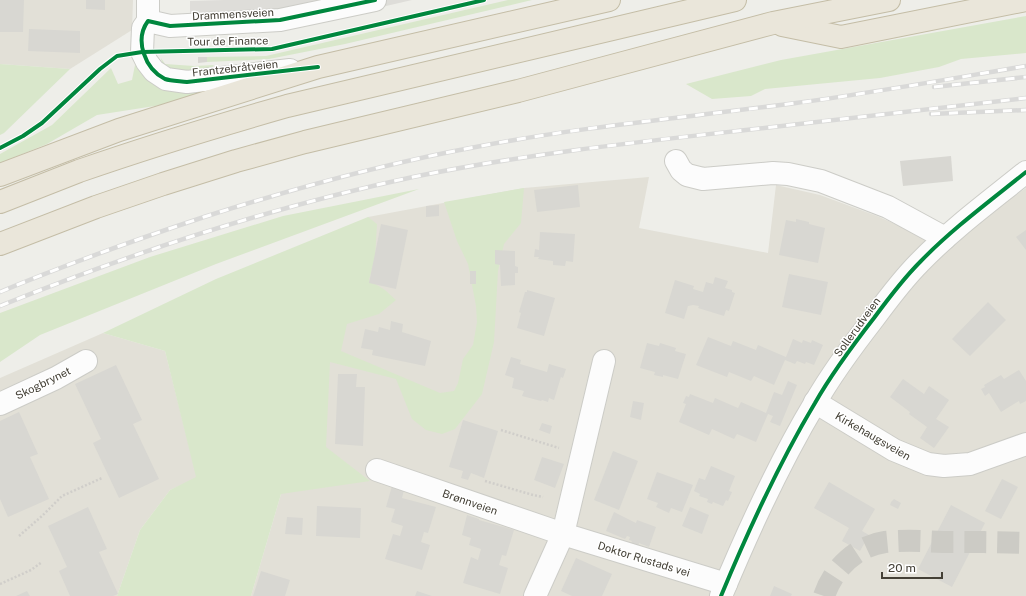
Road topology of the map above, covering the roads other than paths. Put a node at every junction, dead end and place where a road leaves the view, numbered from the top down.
1 (148, 0) edge
2 (375, 0) edge
3 (609, 0) edge
4 (735, 0) edge
5 (889, 0) edge
6 (1026, 0) edge
7 (148, 21) junction
8 (773, 23) junction
9 (318, 67) junction
10 (676, 161) dead end
11 (1026, 172) edge
12 (0, 175) edge
13 (0, 202) edge
14 (946, 238) junction
15 (0, 244) edge
16 (86, 361) dead end
17 (604, 361) dead end
18 (815, 402) junction
19 (0, 404) edge
20 (1026, 444) edge
21 (377, 470) dead end
22 (563, 534) junction
23 (723, 590) edge
24 (535, 596) edge

1 - 7 street
2 - 7 street, Drammensveien
3 - 9 highway
4 - 13 highway
5 - 8 highway
6 - 8 highway
7 - 9 street, Frantzebråtveien
8 - 15 highway
9 - 12 highway
10 - 14 street
11 - 14 street, Sollerudveien
14 - 18 street, Sollerudveien
16 - 19 street, Skogbrynet
17 - 22 street
18 - 20 street, Kirkehaugsveien
18 - 23 street, Sollerudveien
21 - 22 street, Brønnveien
22 - 23 street, Doktor Rustads vei
22 - 24 street

